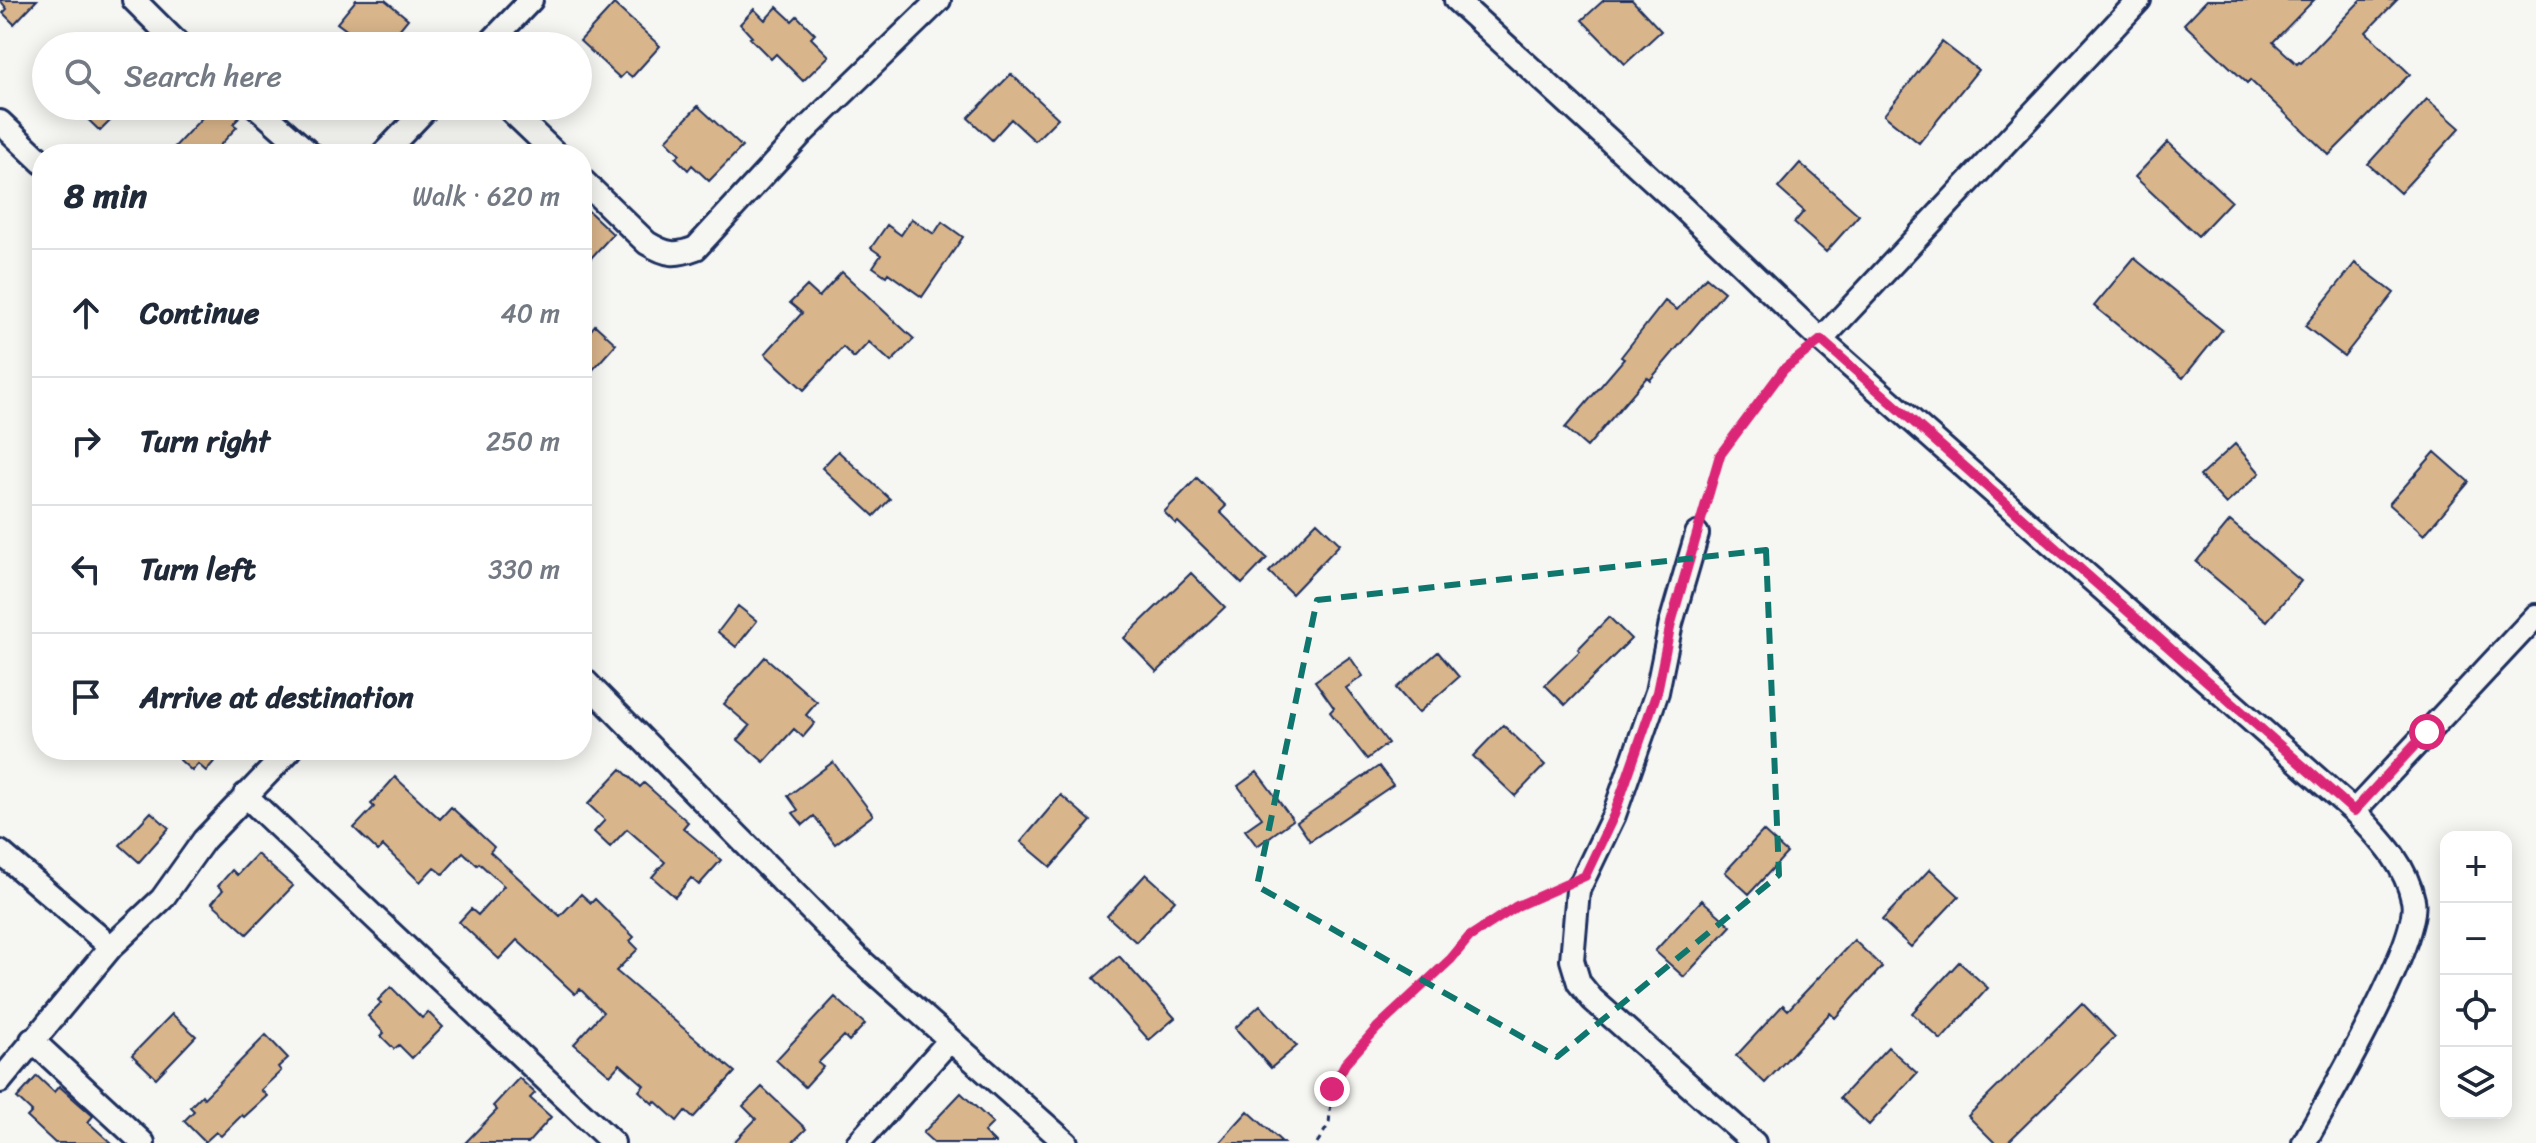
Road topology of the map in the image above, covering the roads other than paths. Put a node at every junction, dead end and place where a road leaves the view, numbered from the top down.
1 (134, 0) edge
2 (531, 0) edge
3 (939, 0) edge
4 (1456, 0) edge
5 (2139, 0) edge
6 (166, 32) edge
7 (500, 32) edge
8 (272, 120) edge
9 (416, 120) edge
10 (521, 120) edge
11 (0, 122) edge
12 (299, 144) edge
13 (393, 144) edge
14 (546, 144) edge
15 (32, 152) edge
16 (592, 190) edge
17 (1821, 340) junction
18 (1697, 534) road end
19 (2536, 616) edge
20 (592, 688) edge
21 (280, 760) edge
22 (245, 795) junction
23 (2354, 811) junction
24 (0, 852) edge
25 (111, 947) junction
26 (32, 1040) junction
27 (950, 1040) junction
28 (0, 1081) edge
29 (143, 1143) edge
30 (613, 1143) edge
31 (858, 1143) edge
32 (1066, 1143) edge
33 (1754, 1143) edge
34 (2304, 1143) edge

1 - 6 street
2 - 7 street
3 - 16 street
4 - 17 street
5 - 17 street
8 - 12 street
9 - 13 street
10 - 14 street
11 - 15 street
17 - 23 street
18 - 33 street
19 - 23 street
20 - 27 street
21 - 22 street
22 - 25 street
22 - 30 street
23 - 34 street
24 - 25 street
25 - 26 street
26 - 28 street
26 - 29 street
27 - 31 street
27 - 32 street

